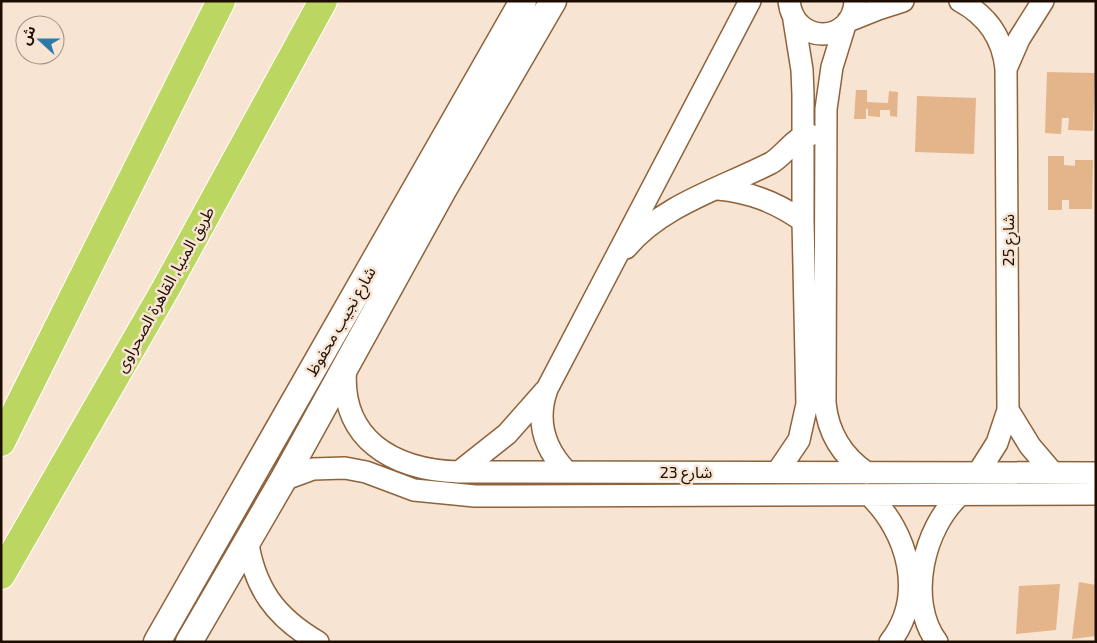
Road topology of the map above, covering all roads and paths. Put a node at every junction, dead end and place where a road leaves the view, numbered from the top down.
1 (221, 1) edge
2 (323, 1) edge
3 (523, 1) edge
4 (553, 1) edge
5 (750, 1) edge
6 (903, 1) edge
7 (960, 1) edge
8 (1043, 1) edge
9 (787, 8) edge
10 (849, 16) edge
11 (1006, 69) junction
12 (458, 113) junction
13 (480, 126) junction
14 (826, 134) junction
15 (803, 135) junction
16 (718, 189) junction
17 (803, 221) junction
18 (612, 266) junction
19 (346, 363) junction
20 (547, 389) junction
21 (816, 391) junction
22 (1008, 410) junction
23 (1, 442) edge
24 (407, 465) junction
25 (566, 471) junction
26 (778, 471) junction
27 (459, 472) junction
28 (867, 473) junction
29 (978, 473) junction
30 (1054, 473) junction
31 (1096, 473) edge
32 (283, 480) junction
33 (402, 487) junction
34 (1096, 494) edge
35 (868, 495) junction
36 (960, 495) junction
37 (247, 538) junction
38 (1, 575) edge
39 (916, 581) junction
40 (319, 641) edge
41 (158, 642) edge
42 (189, 642) edge
43 (890, 642) edge
44 (937, 642) edge

1 - 23 highway
2 - 38 highway, طريق المنيا, القاهرة الصحراوى
3 - 12 street, شارع نجيب محفوظ
4 - 13 street, شارع نجيب محفوظ
5 - 18 street
6 - 10 street
7 - 11 street, شارع 25
8 - 11 street, شارع 25
9 - 10 street
9 - 15 street
10 - 14 street
11 - 22 street, شارع 25
12 - 13 street
12 - 41 street, شارع نجيب محفوظ
13 - 19 street, شارع نجيب محفوظ
14 - 15 street
14 - 21 street
15 - 16 street
15 - 17 street
16 - 17 street
16 - 18 street
17 - 21 street
18 - 20 street
19 - 24 street, شارع 23
19 - 32 street, شارع نجيب محفوظ
20 - 25 street
20 - 27 street
21 - 26 street
21 - 28 street
22 - 29 street, شارع 25
22 - 30 street
24 - 27 street, شارع 23
24 - 33 street
25 - 26 street, شارع 23
25 - 27 street, شارع 23
26 - 28 street, شارع 23
28 - 29 street, شارع 23
29 - 30 street, شارع 23
30 - 31 street, شارع 23
32 - 33 street, شارع 23
32 - 37 street, شارع نجيب محفوظ
33 - 35 street, شارع 23
34 - 36 street, شارع 23
35 - 36 street, شارع 23
35 - 39 street
36 - 39 street
37 - 40 street
37 - 42 street, شارع نجيب محفوظ
39 - 43 street
39 - 44 street

